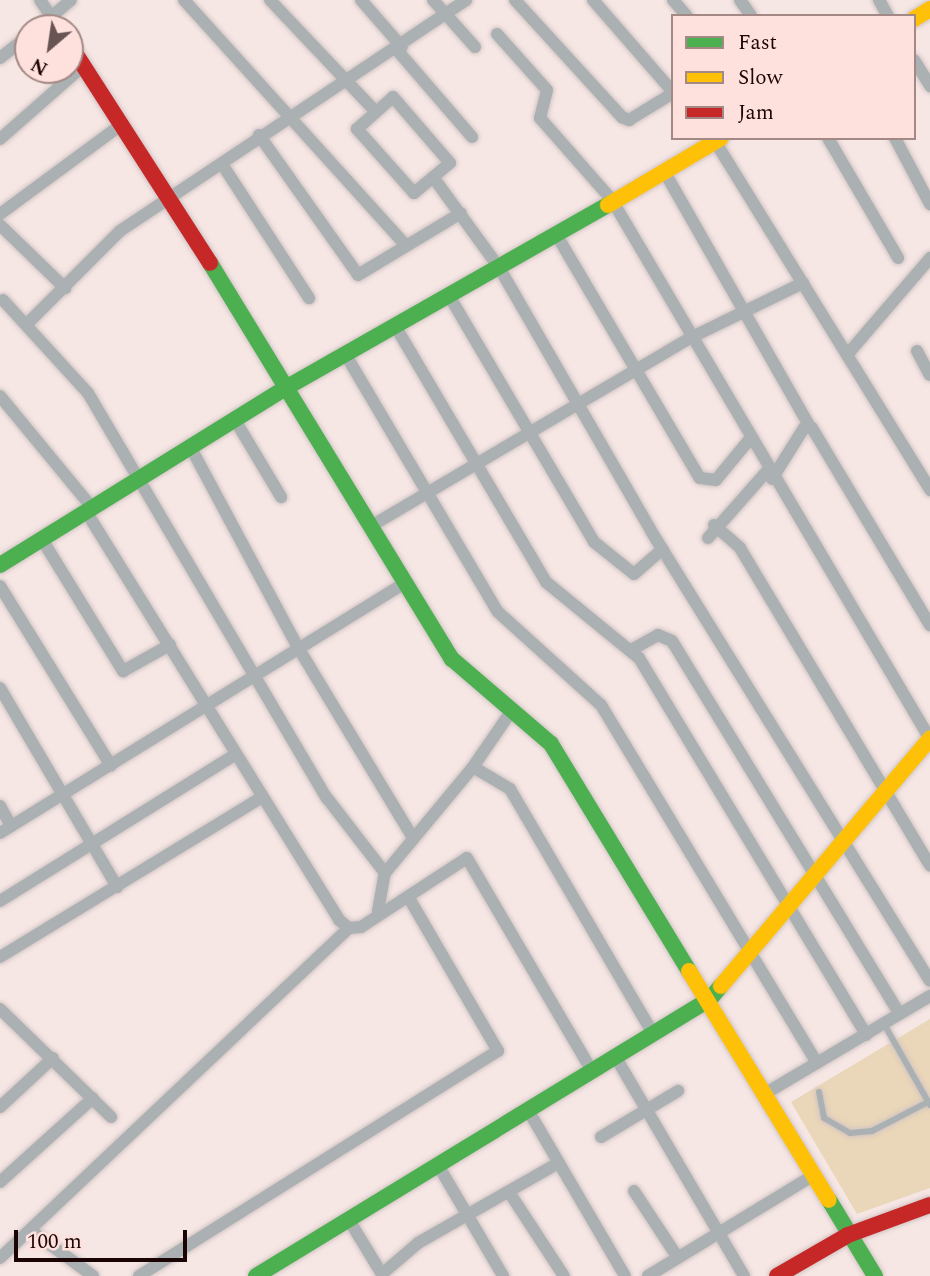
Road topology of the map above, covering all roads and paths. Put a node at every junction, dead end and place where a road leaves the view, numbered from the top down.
1 (184, 0) edge
2 (270, 0) edge
3 (360, 0) edge
4 (433, 0) edge
5 (466, 0) edge
6 (514, 0) edge
7 (593, 0) edge
8 (673, 0) edge
9 (685, 14) edge
10 (447, 16) junction
11 (497, 34) dead end
12 (14, 47) edge
13 (475, 47) dead end
14 (400, 48) junction
15 (0, 58) edge
16 (916, 63) edge
17 (84, 67) edge
18 (346, 79) junction
19 (63, 84) edge
20 (930, 86) edge
21 (671, 90) edge
22 (671, 93) edge
23 (375, 111) junction
24 (289, 118) junction
25 (122, 124) junction
26 (259, 135) junction
27 (472, 137) dead end
28 (0, 139) edge
29 (715, 140) edge
30 (718, 140) edge
31 (829, 140) edge
32 (896, 140) edge
33 (222, 164) junction
34 (664, 171) junction
35 (433, 177) junction
36 (173, 201) junction
37 (612, 201) junction
38 (930, 204) edge
39 (461, 213) junction
40 (0, 214) edge
41 (0, 225) edge
42 (556, 234) junction
43 (405, 245) junction
44 (898, 258) dead end
45 (930, 258) edge
46 (500, 269) junction
47 (803, 283) junction
48 (65, 288) junction
49 (309, 298) dead end
50 (451, 299) junction
51 (3, 300) dead end
52 (746, 311) junction
53 (29, 323) junction
54 (397, 329) junction
55 (690, 338) junction
56 (917, 352) dead end
57 (847, 355) junction
58 (347, 357) junction
59 (635, 370) junction
60 (930, 375) edge
61 (289, 386) junction
62 (0, 396) edge
63 (579, 405) junction
64 (235, 420) junction
65 (810, 427) junction
66 (529, 433) junction
67 (749, 440) junction
68 (191, 448) junction
69 (477, 466) junction
70 (770, 475) junction
71 (140, 480) junction
72 (930, 490) edge
73 (427, 491) junction
74 (281, 497) dead end
75 (90, 511) junction
76 (714, 525) junction
77 (372, 526) junction
78 (708, 538) dead end
79 (43, 541) junction
80 (663, 548) junction
81 (0, 565) edge
82 (405, 583) junction
83 (0, 586) edge
84 (930, 625) edge
85 (170, 645) junction
86 (299, 649) junction
87 (631, 650) junction
88 (257, 674) junction
89 (0, 688) edge
90 (207, 704) junction
91 (512, 710) junction
92 (930, 739) edge
93 (235, 755) junction
94 (111, 766) junction
95 (473, 767) junction
96 (886, 791) junction
97 (62, 795) junction
98 (262, 797) junction
99 (0, 806) edge
100 (6, 829) edge
101 (413, 838) junction
102 (843, 841) junction
103 (91, 844) junction
104 (930, 865) edge
105 (385, 873) junction
106 (816, 874) junction
107 (117, 887) junction
108 (410, 900) junction
109 (0, 901) edge
110 (790, 905) junction
111 (378, 911) junction
112 (349, 928) junction
113 (750, 952) junction
114 (0, 957) edge
115 (930, 981) edge
116 (930, 996) edge
117 (710, 999) junction
118 (900, 1014) junction
119 (2, 1016) edge
120 (884, 1024) junction
121 (653, 1034) junction
122 (866, 1035) junction
123 (615, 1056) junction
124 (53, 1058) junction
125 (817, 1063) junction
126 (592, 1071) junction
127 (678, 1091) dead end
128 (819, 1092) dead end
129 (766, 1093) junction
130 (93, 1098) junction
131 (929, 1102) edge
132 (0, 1107) edge
133 (648, 1109) junction
134 (528, 1110) junction
135 (110, 1117) dead end
136 (601, 1137) dead end
137 (558, 1163) junction
138 (438, 1164) junction
139 (814, 1175) junction
140 (0, 1182) edge
141 (634, 1191) dead end
142 (509, 1192) junction
143 (930, 1205) edge
144 (469, 1218) junction
145 (349, 1220) junction
146 (30, 1230) junction
147 (719, 1234) junction
148 (848, 1235) junction
149 (0, 1258) edge
150 (678, 1258) junction
151 (261, 1275) edge
152 (382, 1275) edge
153 (93, 1276) edge
154 (139, 1276) edge
155 (503, 1276) edge
156 (564, 1276) edge
157 (625, 1276) edge
158 (648, 1276) edge
159 (744, 1276) edge
160 (777, 1276) edge
161 (875, 1276) edge

1 - 24 street
2 - 18 street
3 - 14 street
4 - 10 street
5 - 10 street
6 - 22 street
7 - 21 street
8 - 9 street
10 - 13 street
10 - 14 street
11 - 37 street
12 - 15 street
14 - 18 street
14 - 27 street
16 - 20 street
17 - 25 street
18 - 23 street
18 - 24 street
19 - 28 street
23 - 35 street
23 - 35 street
24 - 26 street
24 - 43 street
25 - 36 street
25 - 40 street
26 - 33 street
26 - 43 street
29 - 34 street
30 - 47 street
31 - 44 street
32 - 38 street
33 - 36 street
33 - 49 street
34 - 37 street
34 - 52 street
35 - 39 street
36 - 48 street
36 - 61 street
37 - 42 street
37 - 55 street
39 - 43 street
39 - 46 street
41 - 48 street
42 - 46 street
42 - 59 street
45 - 57 street
46 - 50 street
46 - 63 street
47 - 52 street
47 - 57 street
48 - 53 street
50 - 54 street
50 - 66 street
51 - 53 street
52 - 55 street
52 - 65 street
53 - 71 street
54 - 58 street
54 - 69 street
55 - 59 street
55 - 67 street
56 - 60 street
57 - 72 street
58 - 61 street
58 - 73 street
59 - 63 street
59 - 67 street
61 - 64 street
61 - 77 street
62 - 75 street
63 - 66 street
63 - 80 street
64 - 68 street
64 - 74 street
65 - 70 street
65 - 84 street
66 - 69 street
66 - 80 street
67 - 70 street
68 - 71 street
68 - 86 street
69 - 73 street
69 - 87 street
70 - 76 street
70 - 92 street
71 - 75 street
71 - 88 street
73 - 77 street
73 - 113 street
75 - 79 street
75 - 85 street
76 - 78 street
76 - 96 street
77 - 82 street
79 - 81 street
79 - 85 street
80 - 102 street
82 - 86 street
82 - 91 street
83 - 94 street
85 - 90 street
86 - 88 street
86 - 101 street
87 - 106 street
87 - 110 street
88 - 90 street
88 - 105 street
89 - 97 street
90 - 93 street
90 - 94 street
91 - 95 street
91 - 117 street
92 - 96 street
93 - 98 street
93 - 103 street
94 - 97 street
95 - 101 street
95 - 121 street
96 - 102 street
96 - 104 street
97 - 100 street
97 - 103 street
98 - 107 street
98 - 112 street
99 - 100 street
101 - 105 street
102 - 106 street
102 - 115 street
103 - 107 street
103 - 109 street
105 - 111 street
106 - 110 street
106 - 118 street
107 - 114 street
108 - 111 street
108 - 126 street
108 - 154 street
110 - 113 street
110 - 122 street
111 - 112 street
112 - 146 street
113 - 117 street
113 - 125 street
116 - 118 street
117 - 121 street
117 - 129 street
118 - 120 street
119 - 124 street
120 - 122 street
120 - 131 lane
121 - 123 street
122 - 125 street
123 - 126 street
123 - 133 street
124 - 130 street
124 - 132 street
125 - 129 street
126 - 134 street
127 - 133 street
128 - 131 lane
129 - 139 street
130 - 135 street
130 - 140 street
133 - 136 street
133 - 147 street
134 - 137 street
134 - 138 street
137 - 142 street
137 - 157 street
138 - 144 street
138 - 145 street
139 - 147 street
139 - 148 street
141 - 150 street
142 - 144 street
142 - 156 street
143 - 148 street
144 - 152 street
144 - 155 street
145 - 151 street
145 - 152 street
146 - 149 street
146 - 153 street
147 - 150 street
147 - 159 street
148 - 160 street
148 - 161 street
150 - 158 street

